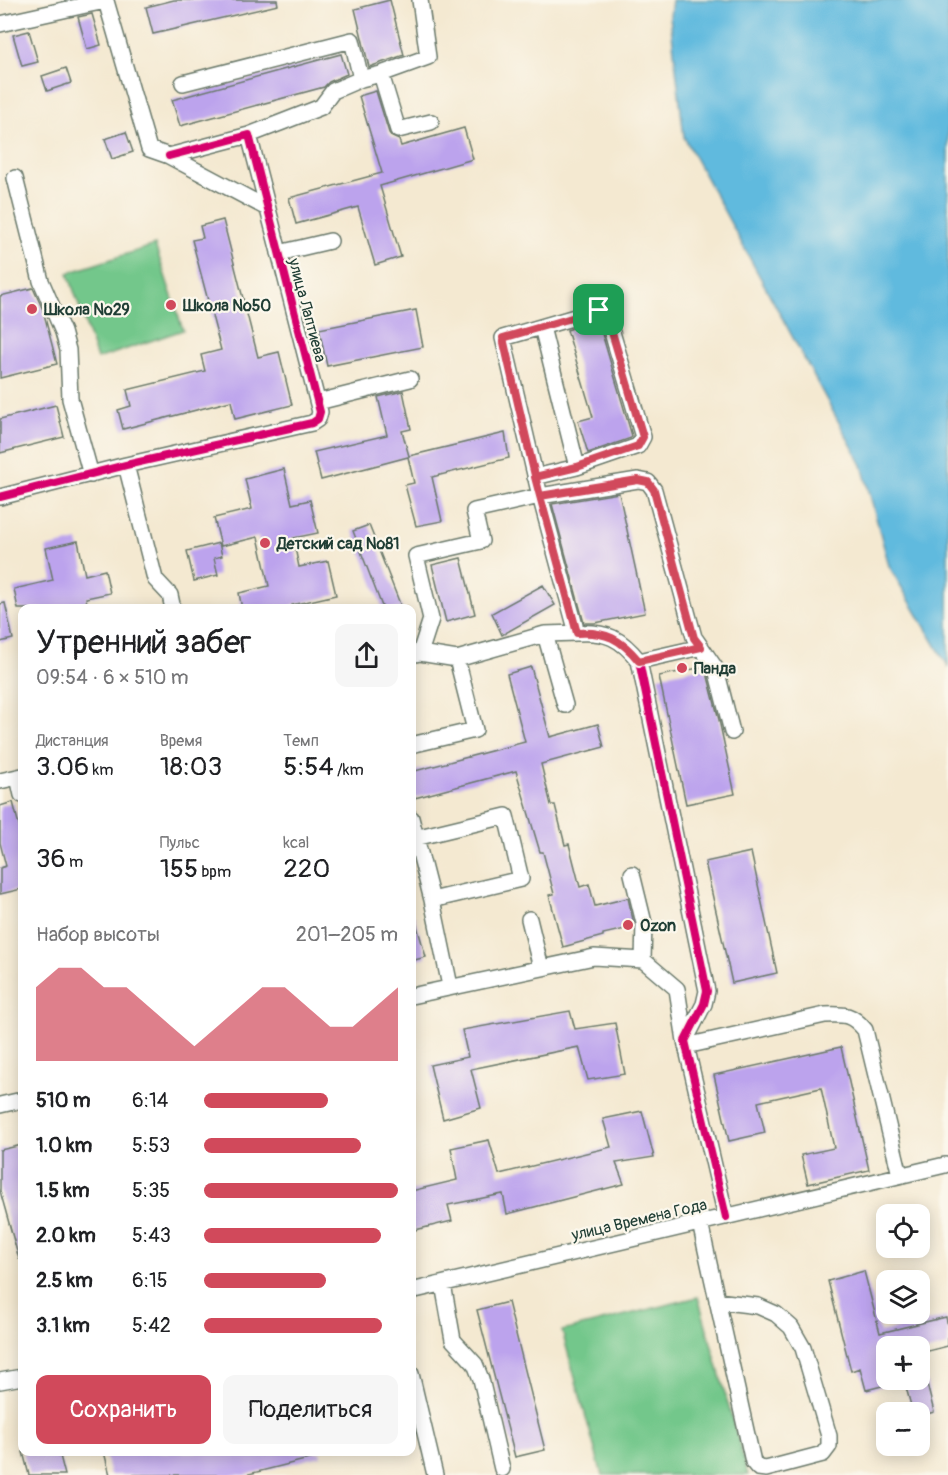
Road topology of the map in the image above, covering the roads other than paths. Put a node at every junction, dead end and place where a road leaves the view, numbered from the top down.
1 (420, 0) edge
2 (109, 1) edge
3 (85, 3) edge
4 (0, 24) edge
5 (381, 74) junction
6 (361, 79) junction
7 (183, 83) dead end
8 (431, 122) dead end
9 (249, 135) junction
10 (169, 156) junction
11 (15, 178) dead end
12 (267, 208) junction
13 (330, 241) dead end
14 (279, 253) junction
15 (542, 327) junction
16 (410, 379) dead end
17 (318, 402) junction
18 (126, 465) junction
19 (577, 467) junction
20 (92, 475) junction
21 (535, 477) junction
22 (540, 496) junction
23 (0, 497) edge
24 (172, 604) edge
25 (577, 633) junction
26 (545, 634) junction
27 (701, 647) junction
28 (416, 654) edge
29 (457, 659) junction
30 (639, 661) junction
31 (565, 705) dead end
32 (732, 732) dead end
33 (416, 744) edge
34 (18, 776) edge
35 (0, 781) edge
36 (416, 838) edge
37 (416, 842) edge
38 (632, 874) dead end
39 (432, 900) junction
40 (529, 919) dead end
41 (643, 960) junction
42 (541, 968) junction
43 (450, 986) junction
44 (416, 995) edge
45 (686, 1044) junction
46 (18, 1101) edge
47 (0, 1105) edge
48 (945, 1165) dead end
49 (900, 1175) junction
50 (726, 1217) junction
51 (700, 1223) junction
52 (443, 1284) junction
53 (416, 1290) edge
54 (717, 1302) junction
55 (18, 1378) edge
56 (0, 1382) edge
57 (416, 1395) edge
58 (502, 1469) dead end
59 (435, 1475) edge

1 - 5 street
2 - 3 street
2 - 10 street
3 - 4 street
5 - 6 street
5 - 8 street
6 - 7 street
6 - 9 street
9 - 10 street
9 - 12 street, улица Лаптиева
10 - 12 street
11 - 20 street
12 - 14 street, улица Лаптиева
13 - 14 street
14 - 17 street, улица Лаптиева
15 - 19 street
15 - 19 street
15 - 21 street
16 - 17 street
17 - 18 street, улица Лаптиева
18 - 20 street
18 - 24 street
19 - 21 street
20 - 23 street
21 - 22 street
22 - 25 street
22 - 27 street
22 - 28 street
25 - 26 street
25 - 30 street
26 - 29 street
26 - 31 street
27 - 30 street
27 - 32 street
28 - 29 street
29 - 33 street
30 - 45 street
34 - 35 street
36 - 39 street
37 - 39 street
38 - 41 street
39 - 43 street
40 - 42 street
41 - 42 street
41 - 45 street
42 - 43 street
43 - 44 street
45 - 49 street
45 - 50 street
46 - 47 street
48 - 49 street, улица Времена Года
49 - 50 street, улица Времена Года
50 - 51 street, улица Времена Года
51 - 52 street, улица Времена Года
51 - 54 street
52 - 53 street, улица Времена Года
52 - 58 street
54 - 54 street
55 - 56 street
57 - 59 street

